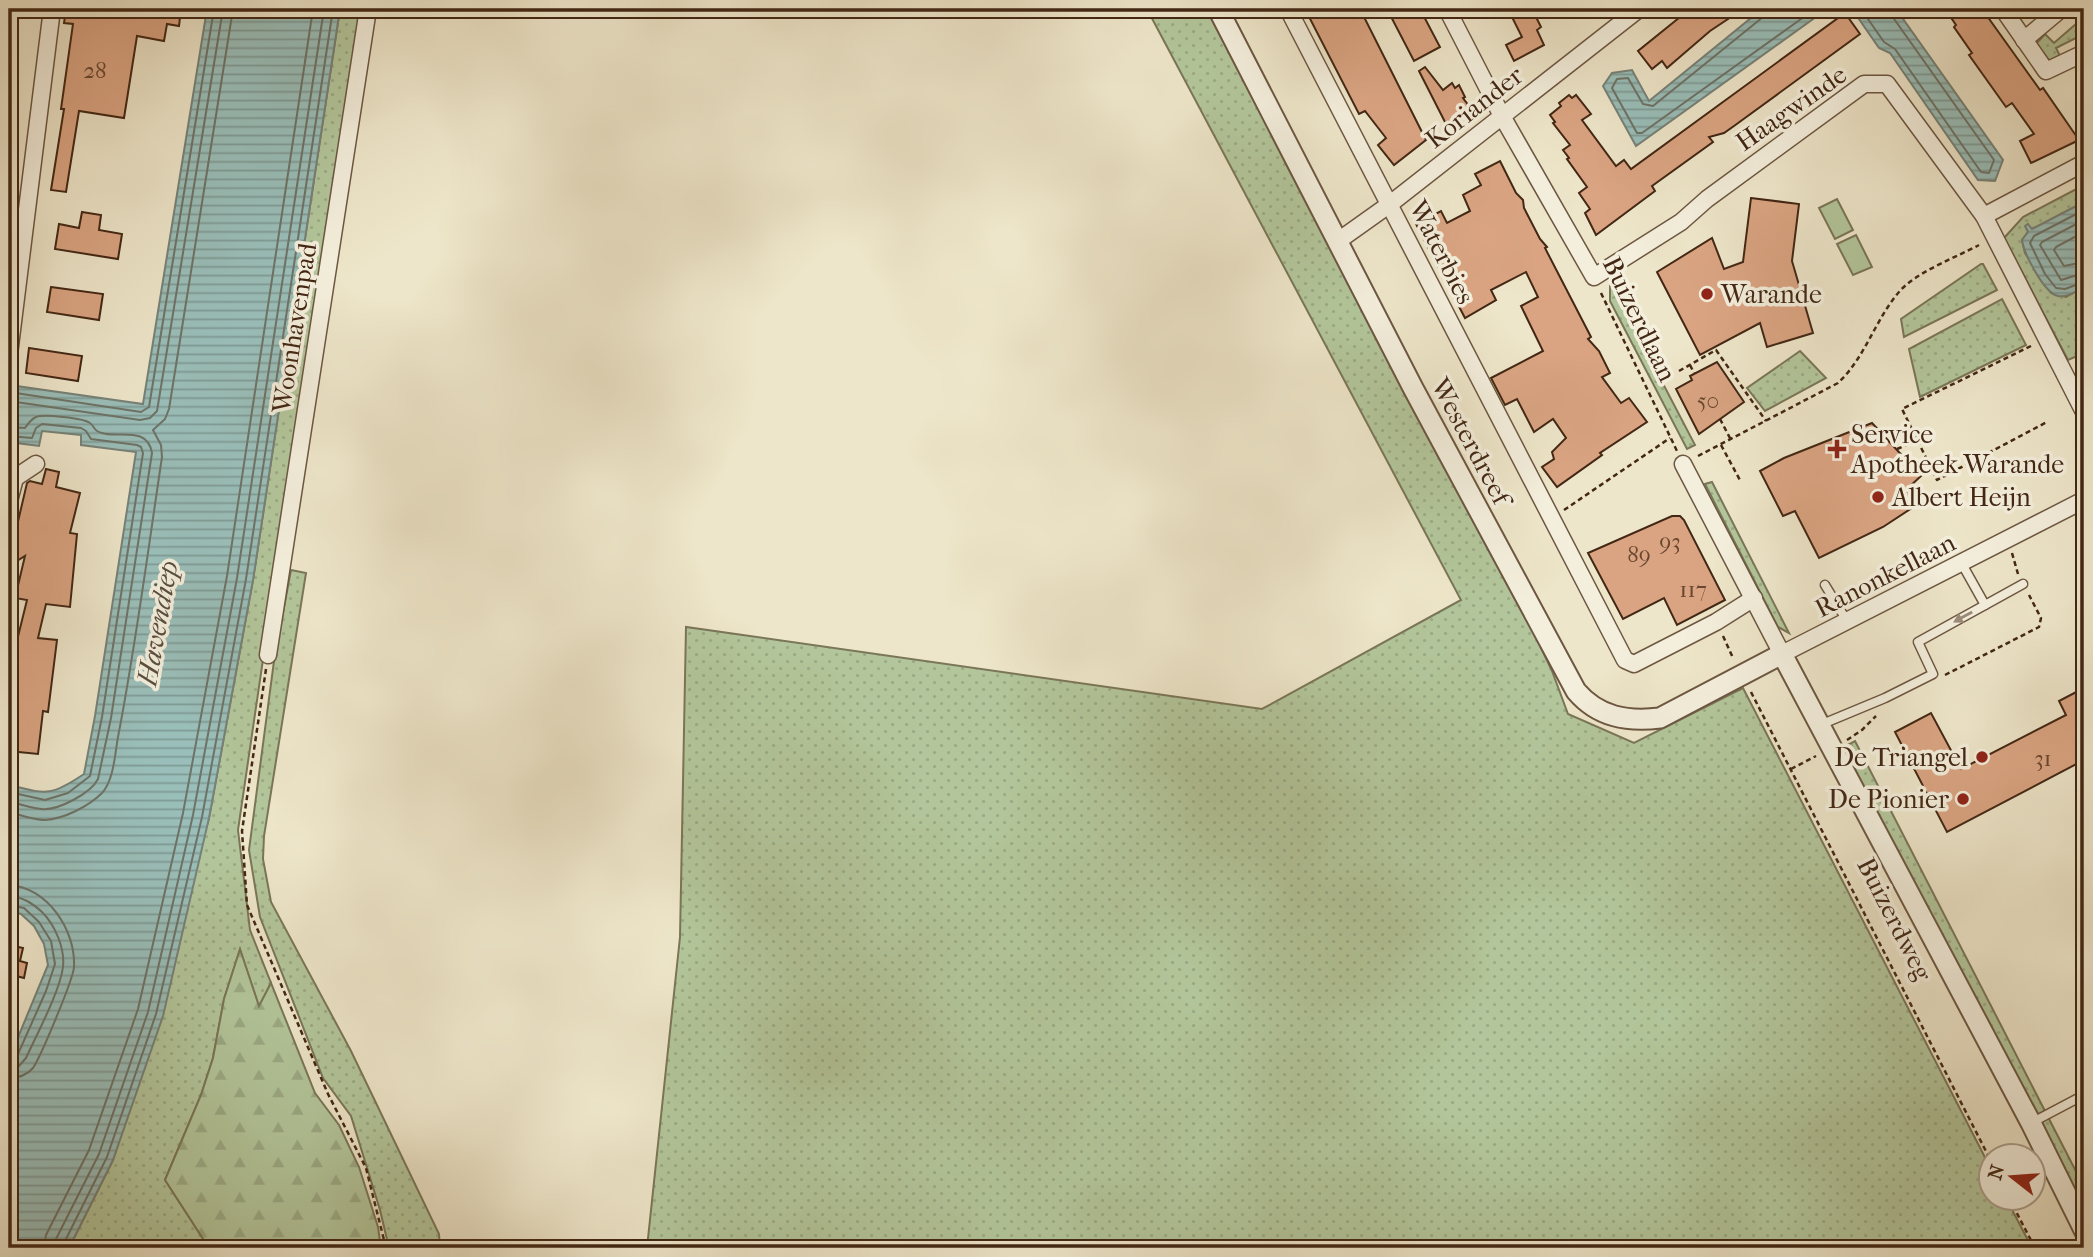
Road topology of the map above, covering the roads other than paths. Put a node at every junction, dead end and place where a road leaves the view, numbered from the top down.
1 (52, 9) edge
2 (368, 9) edge
3 (1218, 9) edge
4 (1288, 9) edge
5 (1447, 9) edge
6 (1639, 9) edge
7 (2003, 9) edge
8 (2062, 9) edge
9 (2024, 40) junction
10 (2084, 53) edge
11 (1502, 116) junction
12 (2084, 163) edge
13 (1390, 204) junction
14 (1984, 216) junction
15 (16, 223) edge
16 (1338, 240) junction
17 (1594, 277) joint
18 (9, 354) edge
19 (2084, 412) edge
20 (36, 464) dead end
21 (1683, 464) road end
22 (2084, 500) edge
23 (9, 501) edge
24 (1962, 564) junction
25 (2023, 584) dead end
26 (1825, 585) dead end
27 (1754, 598) junction
28 (1985, 605) junction
29 (1847, 621) junction
30 (1782, 654) junction
31 (268, 655) road end
32 (1820, 725) junction
33 (2084, 1095) edge
34 (2031, 1123) junction
35 (2084, 1230) edge

1 - 15 street
2 - 31 street, Woonhavenpad
3 - 16 street, Westerdreef
4 - 13 street, Waterbies
5 - 11 street, Buizerdlaan
6 - 11 street, Koriander
7 - 9 street
8 - 9 street
9 - 10 street
11 - 13 street, Koriander
11 - 17 street, Buizerdlaan
12 - 14 street
13 - 16 street, Koriander
13 - 27 street, Waterbies
14 - 17 street, Haagwinde
14 - 19 street
15 - 18 street
16 - 30 street, Westerdreef
20 - 23 street
21 - 27 street
22 - 24 street, Ranonkellaan
24 - 28 lane
24 - 29 street, Ranonkellaan
25 - 28 lane
26 - 29 lane
27 - 30 street
28 -> 32 lane
29 - 30 street, Ranonkellaan
30 - 32 street, Buizerdweg
32 - 34 street, Buizerdweg
33 - 34 lane
34 - 35 street, Buizerdweg

